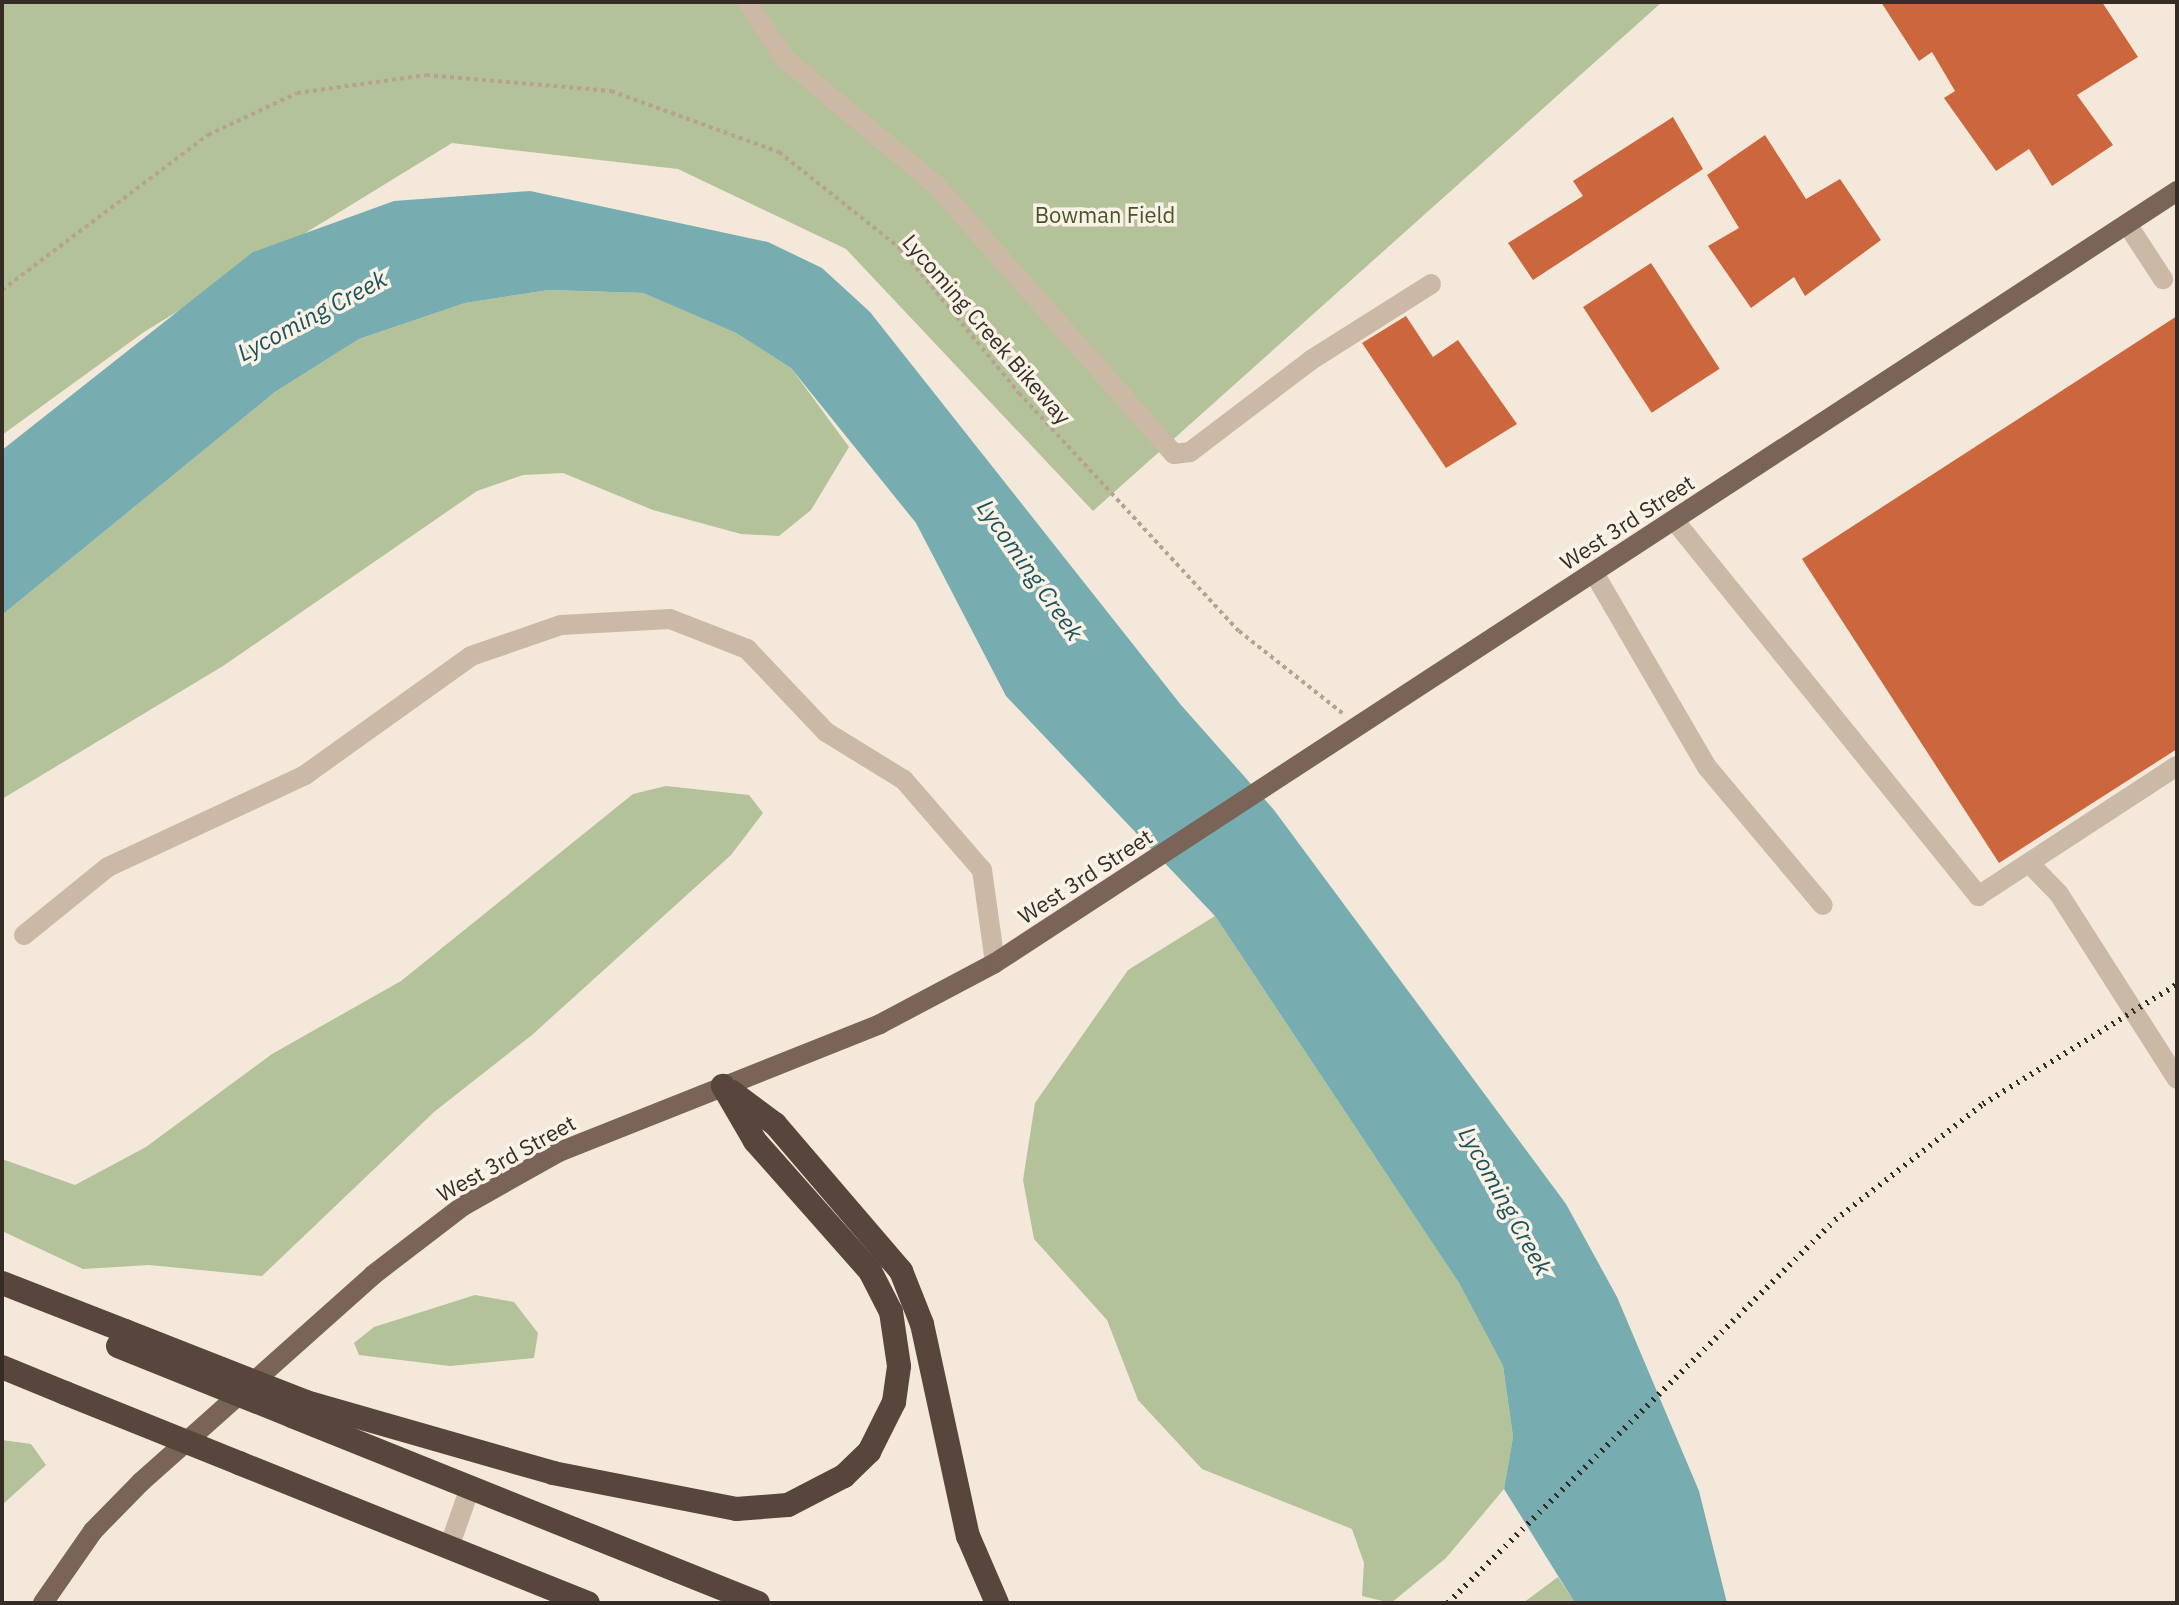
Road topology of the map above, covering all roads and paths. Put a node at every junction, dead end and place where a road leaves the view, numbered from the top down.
1 (747, 2) edge
2 (2177, 191) edge
3 (2127, 224) junction
4 (2163, 279) dead end
5 (1431, 284) dead end
6 (2, 290) edge
7 (1674, 520) junction
8 (1594, 573) junction
9 (1361, 725) junction
10 (2177, 766) edge
11 (2029, 863) junction
12 (1823, 905) dead end
13 (24, 935) dead end
14 (995, 963) junction
15 (2177, 1079) edge
16 (723, 1086) junction
17 (2, 1283) edge
18 (2, 1299) edge
19 (122, 1339) junction
20 (2, 1367) edge
21 (299, 1409) junction
22 (470, 1488) junction
23 (449, 1547) junction
24 (43, 1603) edge
25 (588, 1603) edge
26 (758, 1603) edge
27 (997, 1603) edge

1 - 5 lane
2 - 3 main road, West 3rd Street
3 - 4 lane
3 - 7 main road, West 3rd Street
6 - 9 path, Lycoming Creek Bikeway
7 - 8 main road, West 3rd Street
7 - 11 lane
8 - 9 main road, West 3rd Street
8 - 12 lane
9 - 14 main road, West 3rd Street
10 - 11 lane
11 - 15 lane
13 - 14 lane
14 - 16 main road, West 3rd Street
16 - 21 highway
16 - 24 main road, West 3rd Street
16 - 27 highway
17 - 19 highway
18 - 19 highway
19 - 21 highway, bridge
20 - 23 highway, bridge
21 - 22 highway
22 - 23 lane
22 - 26 highway
23 - 25 highway

